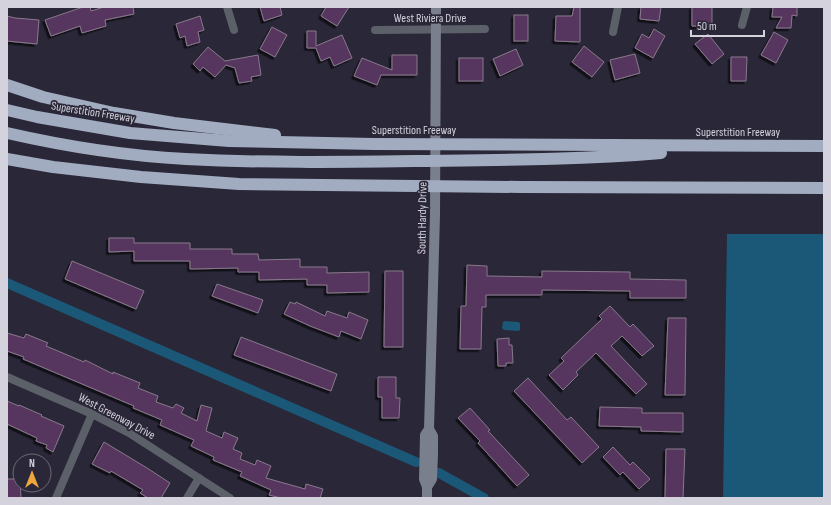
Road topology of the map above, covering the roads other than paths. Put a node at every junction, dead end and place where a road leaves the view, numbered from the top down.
1 (227, 7) edge
2 (436, 7) edge
3 (618, 7) edge
4 (747, 7) edge
5 (742, 24) dead end
6 (485, 29) dead end
7 (234, 30) dead end
8 (375, 30) dead end
9 (436, 30) junction
10 (613, 32) dead end
11 (7, 85) edge
12 (7, 110) edge
13 (7, 134) edge
14 (374, 144) junction
15 (734, 146) junction
16 (824, 146) edge
17 (7, 160) edge
18 (824, 188) edge
19 (7, 377) edge
20 (92, 414) junction
21 (199, 478) junction
22 (56, 498) edge
23 (187, 498) edge
24 (230, 498) edge
25 (427, 498) edge

1 - 7 street
2 - 9 street, South Hardy Drive
3 - 10 street
4 - 5 street
6 - 9 street, West Riviera Drive
8 - 9 street, West Riviera Drive
9 - 25 street, South Hardy Drive
11 - 14 highway
12 - 14 highway, Superstition Freeway
13 - 15 highway
14 - 15 highway, Superstition Freeway
15 - 16 highway, Superstition Freeway
17 - 18 highway
19 - 20 street, West Greenway Drive
20 - 21 street, West Greenway Drive
20 - 22 street
21 - 23 street
21 - 24 street, West Greenway Drive

